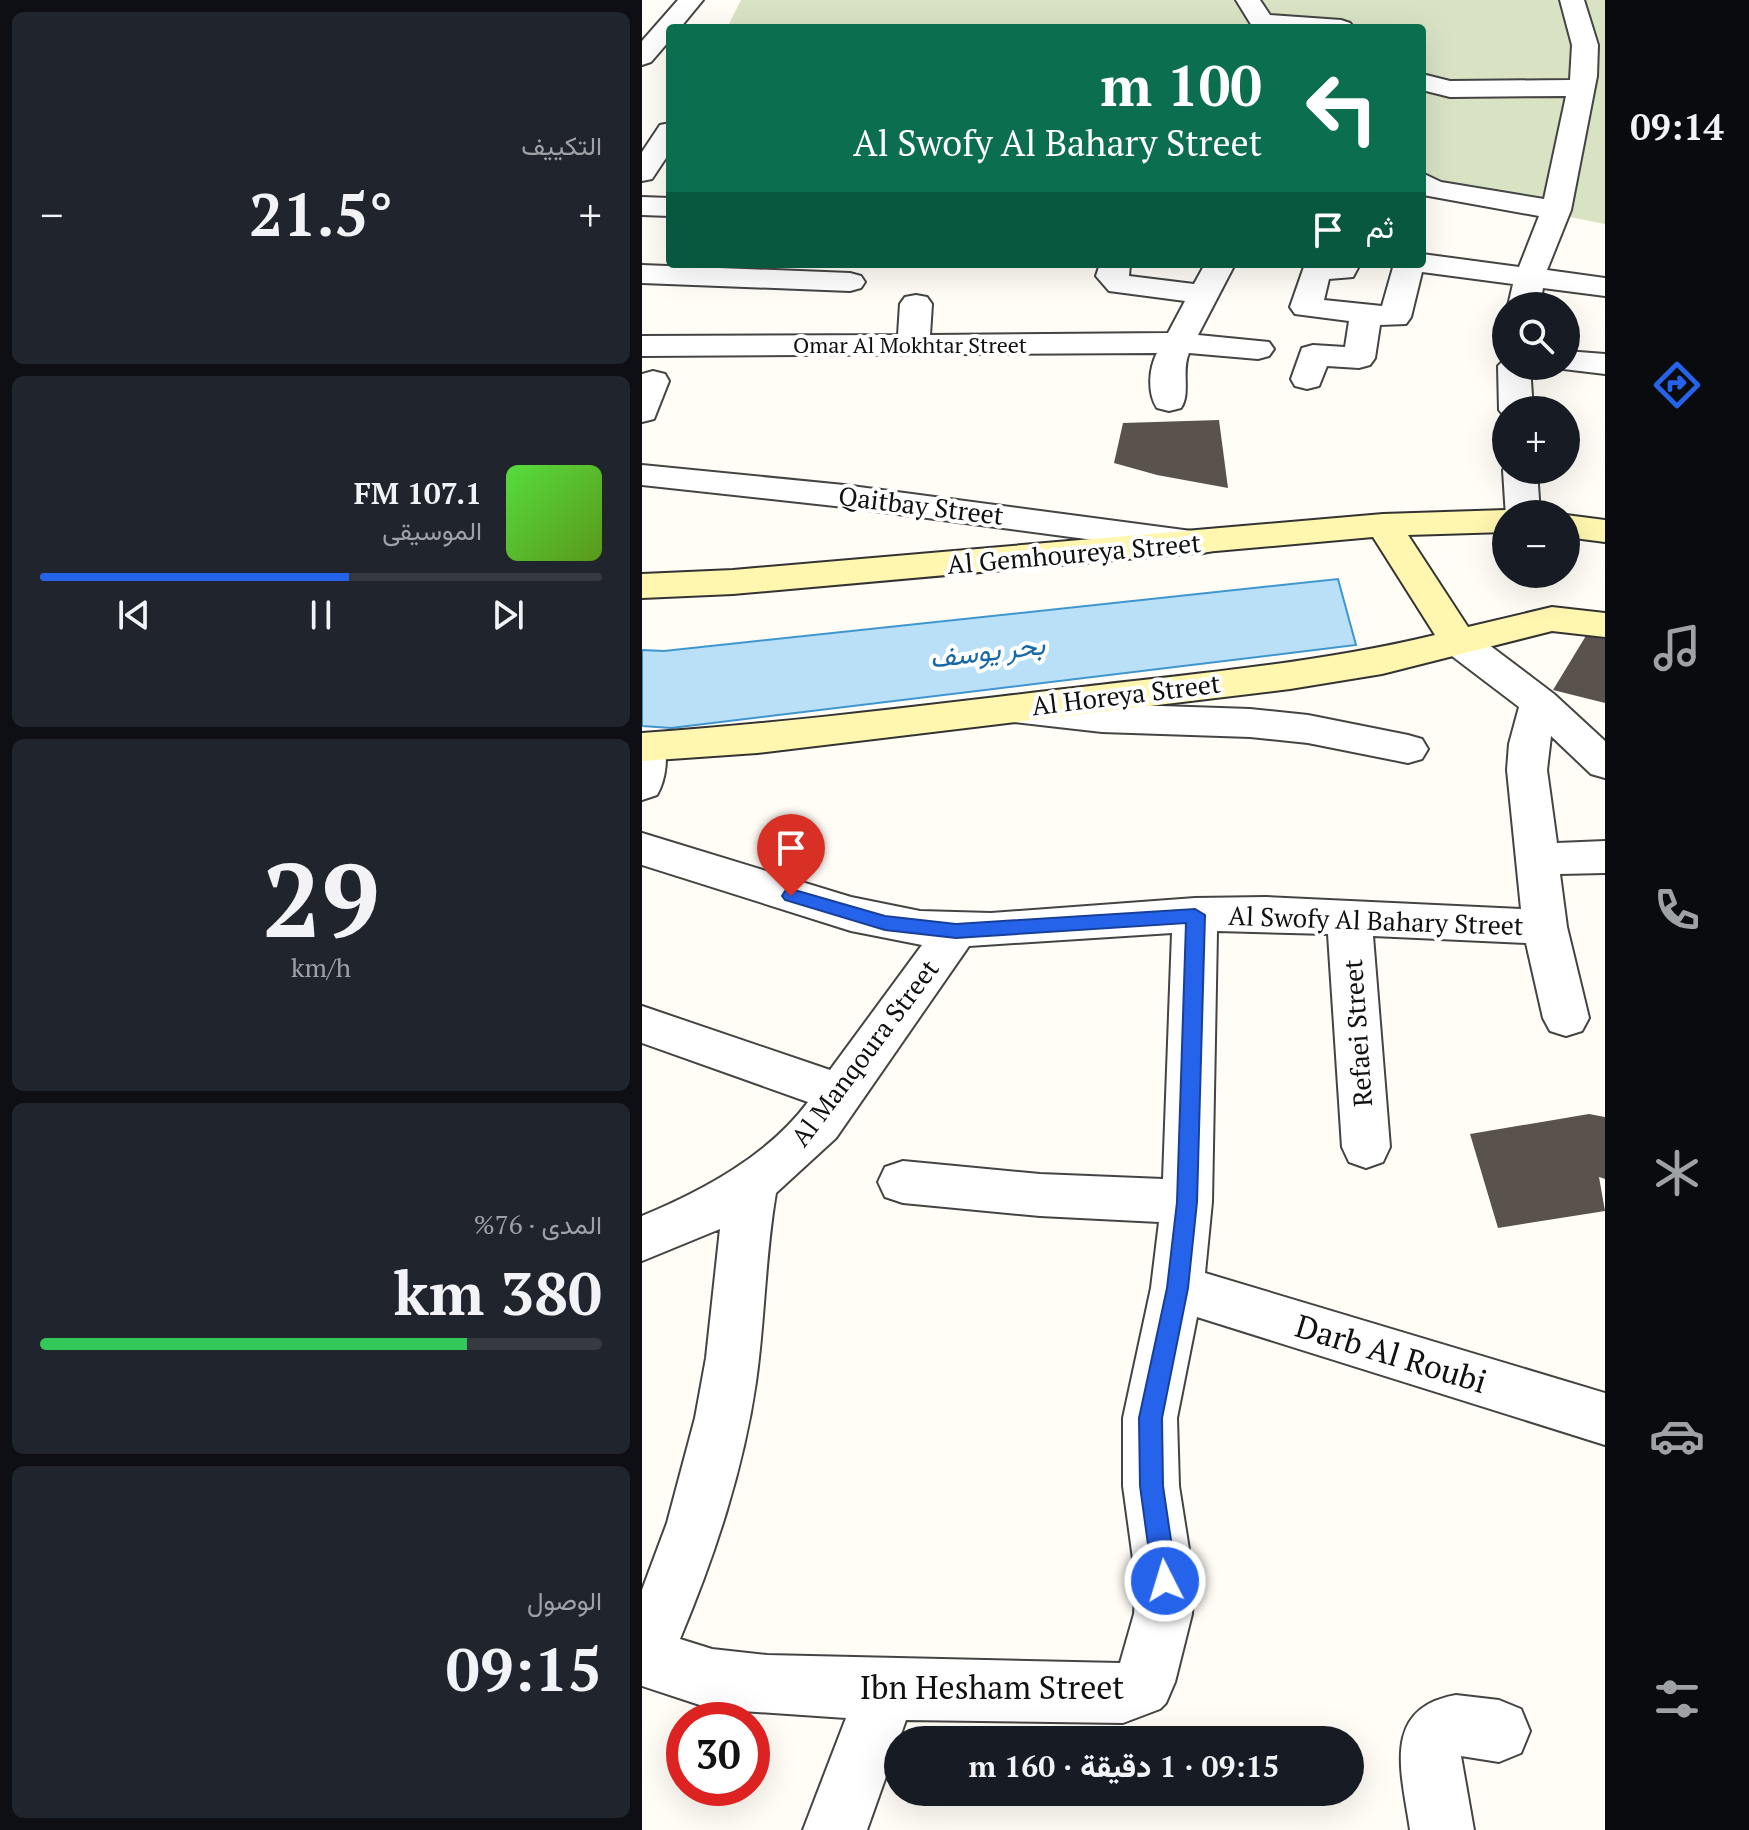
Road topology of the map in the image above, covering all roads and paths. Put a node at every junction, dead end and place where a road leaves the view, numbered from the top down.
1 (691, 0) edge
2 (1248, 0) edge
3 (1572, 0) edge
4 (670, 24) edge
5 (1295, 24) edge
6 (666, 29) edge
7 (642, 57) edge
8 (1426, 83) edge
9 (1582, 88) junction
10 (666, 139) edge
11 (654, 164) edge
12 (1426, 185) edge
13 (642, 206) edge
14 (666, 207) edge
15 (1556, 210) junction
16 (1426, 264) edge
17 (1114, 268) edge
18 (1218, 268) edge
19 (1343, 268) edge
20 (1408, 268) edge
21 (642, 274) edge
22 (850, 282) dead end
23 (1605, 287) edge
24 (1527, 291) edge
25 (1204, 294) junction
26 (916, 304) dead end
27 (1366, 315) junction
28 (1177, 343) junction
29 (913, 345) junction
30 (642, 346) edge
31 (1258, 349) dead end
32 (1580, 362) edge
33 (1605, 364) edge
34 (1307, 379) dead end
35 (653, 381) dead end
36 (1169, 401) dead end
37 (642, 412) edge
38 (642, 475) edge
39 (1492, 521) edge
40 (1383, 525) junction
41 (1580, 528) edge
42 (1605, 531) edge
43 (1200, 543) junction
44 (642, 586) edge
45 (1605, 625) edge
46 (1458, 641) junction
47 (1540, 703) junction
48 (1004, 709) junction
49 (1408, 749) dead end
50 (643, 760) edge
51 (1605, 764) edge
52 (642, 849) edge
53 (1605, 857) edge
54 (1538, 859) junction
55 (1195, 915) junction
56 (1349, 918) junction
57 (1545, 927) junction
58 (956, 931) junction
59 (1566, 1018) dead end
60 (642, 1024) edge
61 (839, 1093) junction
62 (1366, 1147) dead end
63 (903, 1182) dead end
64 (753, 1183) junction
65 (1187, 1202) junction
66 (642, 1239) edge
67 (1177, 1288) junction
68 (1605, 1419) edge
69 (642, 1656) edge
70 (887, 1690) junction
71 (1499, 1731) dead end
72 (835, 1830) edge
73 (1442, 1830) edge

1 - 4 street
2 - 5 street
3 - 9 street
6 - 7 street
8 - 9 street
9 - 15 street
10 - 11 street
12 - 15 street
13 - 14 street
15 - 24 street
16 - 24 street
17 - 25 street
18 - 25 street
19 - 27 street
20 - 27 street
21 - 22 street
23 - 24 street
25 - 28 street
26 - 29 street
27 - 34 street
28 - 29 street, Omar Al Mokhtar Street
28 - 31 street, Omar Al Mokhtar Street
28 - 36 street
29 - 30 street, Omar Al Mokhtar Street
32 - 33 street
35 - 37 street
38 - 43 street, Qaitbay Street
39 - 40 street, Al Gemhoureya Street
40 - 43 street, Al Gemhoureya Street
40 - 46 street
41 - 42 street
43 - 44 street, Al Gemhoureya Street
45 - 46 street, Al Horeya Street
46 - 47 street
46 - 48 street, Al Horeya Street
47 - 51 street
47 - 54 street
48 - 49 street
48 - 50 street, Al Horeya Street
52 - 58 street, Al Swofy Al Bahary Street
53 - 54 street
54 - 57 street
55 - 56 street, Al Swofy Al Bahary Street
55 - 58 street, Al Swofy Al Bahary Street
55 - 65 street, Ibn Hesham Street
56 - 57 street, Al Swofy Al Bahary Street
56 - 62 street, Refaei Street
57 - 59 street
58 - 61 street, Al Manqoura Street
60 - 61 street
61 - 64 street, Al Manqoura Street
63 - 65 street
64 - 66 street, Al Manqoura Street
64 - 69 street
65 - 67 street, Ibn Hesham Street
67 - 68 street, Darb Al Roubi
67 - 70 street, Ibn Hesham Street
69 - 70 street, Ibn Hesham Street
70 - 72 street
71 - 73 street

